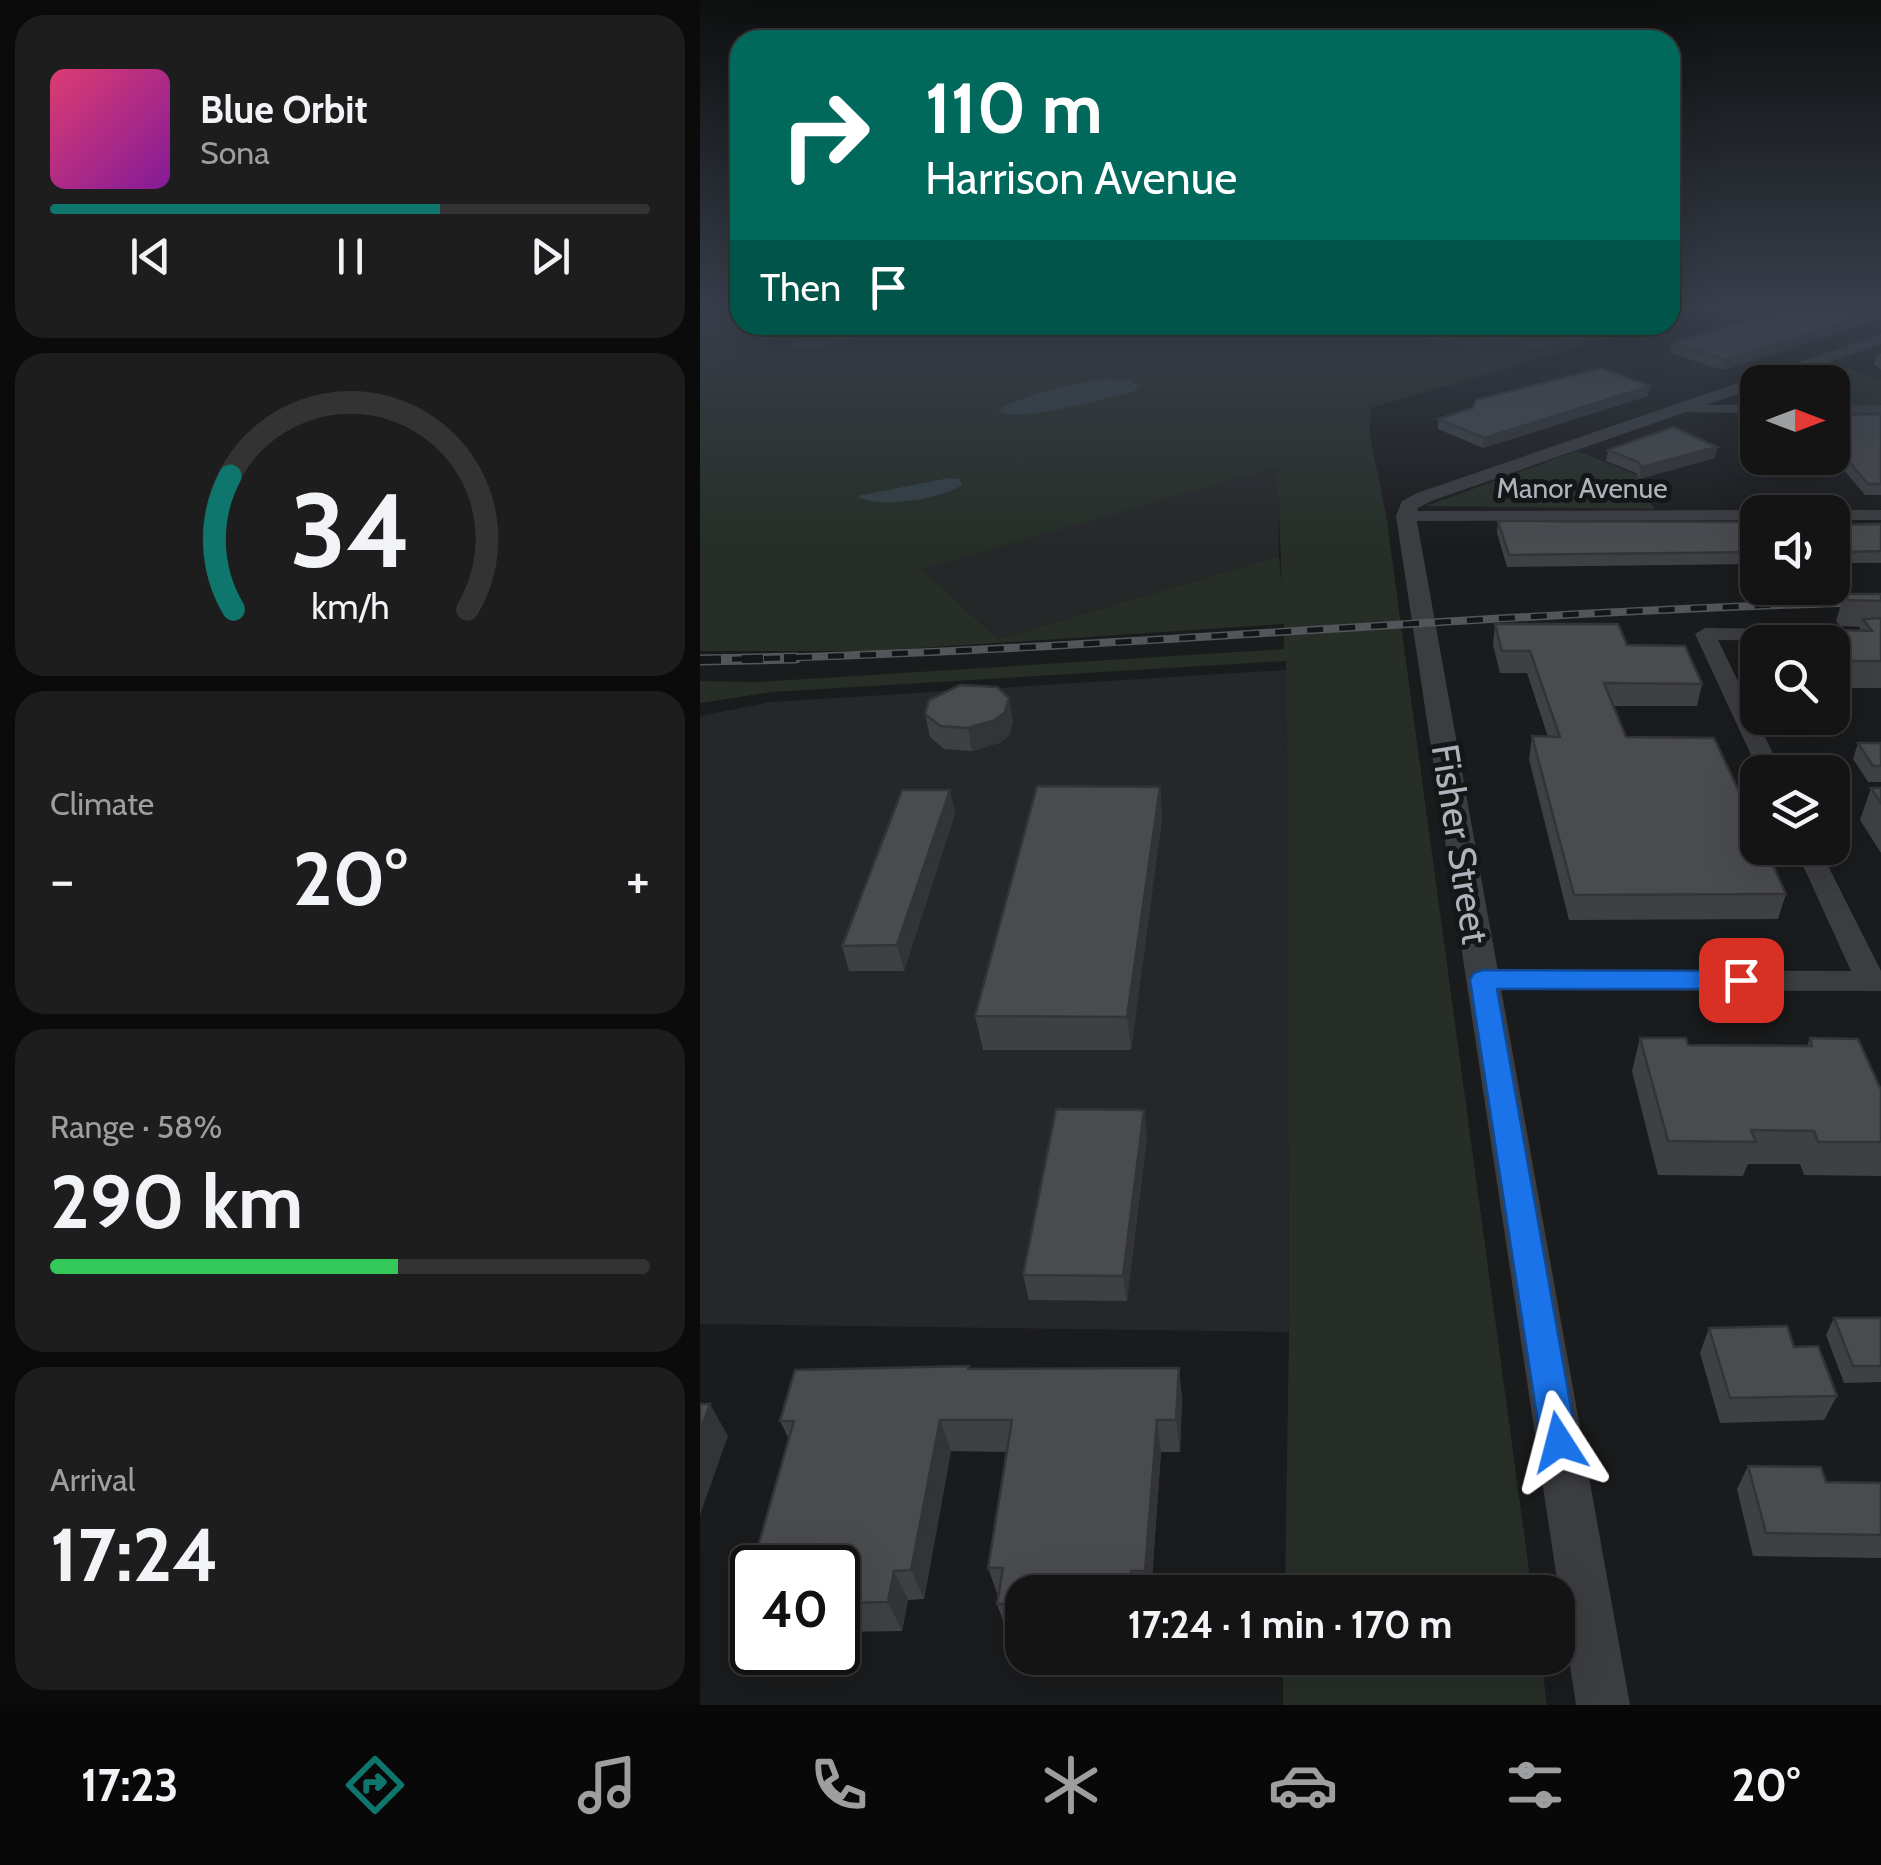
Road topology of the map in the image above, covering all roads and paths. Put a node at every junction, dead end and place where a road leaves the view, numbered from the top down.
1 (1731, 390) edge
2 (1673, 409) junction
3 (1740, 409) edge
4 (1850, 409) edge
5 (1881, 409) edge
6 (1740, 515) edge
7 (1850, 515) edge
8 (1881, 515) edge
9 (1406, 516) junction
10 (1740, 634) edge
11 (1740, 707) edge
12 (1816, 865) edge
13 (1483, 980) junction
14 (1876, 980) edge
15 (1603, 1705) edge

1 - 2 street
2 - 3 street
2 - 9 street
4 - 5 street
6 - 9 street, Manor Avenue
7 - 8 street
9 - 13 street, Fisher Street
10 - 11 street
12 - 14 street
13 - 14 street
13 - 15 street, Fisher Street

